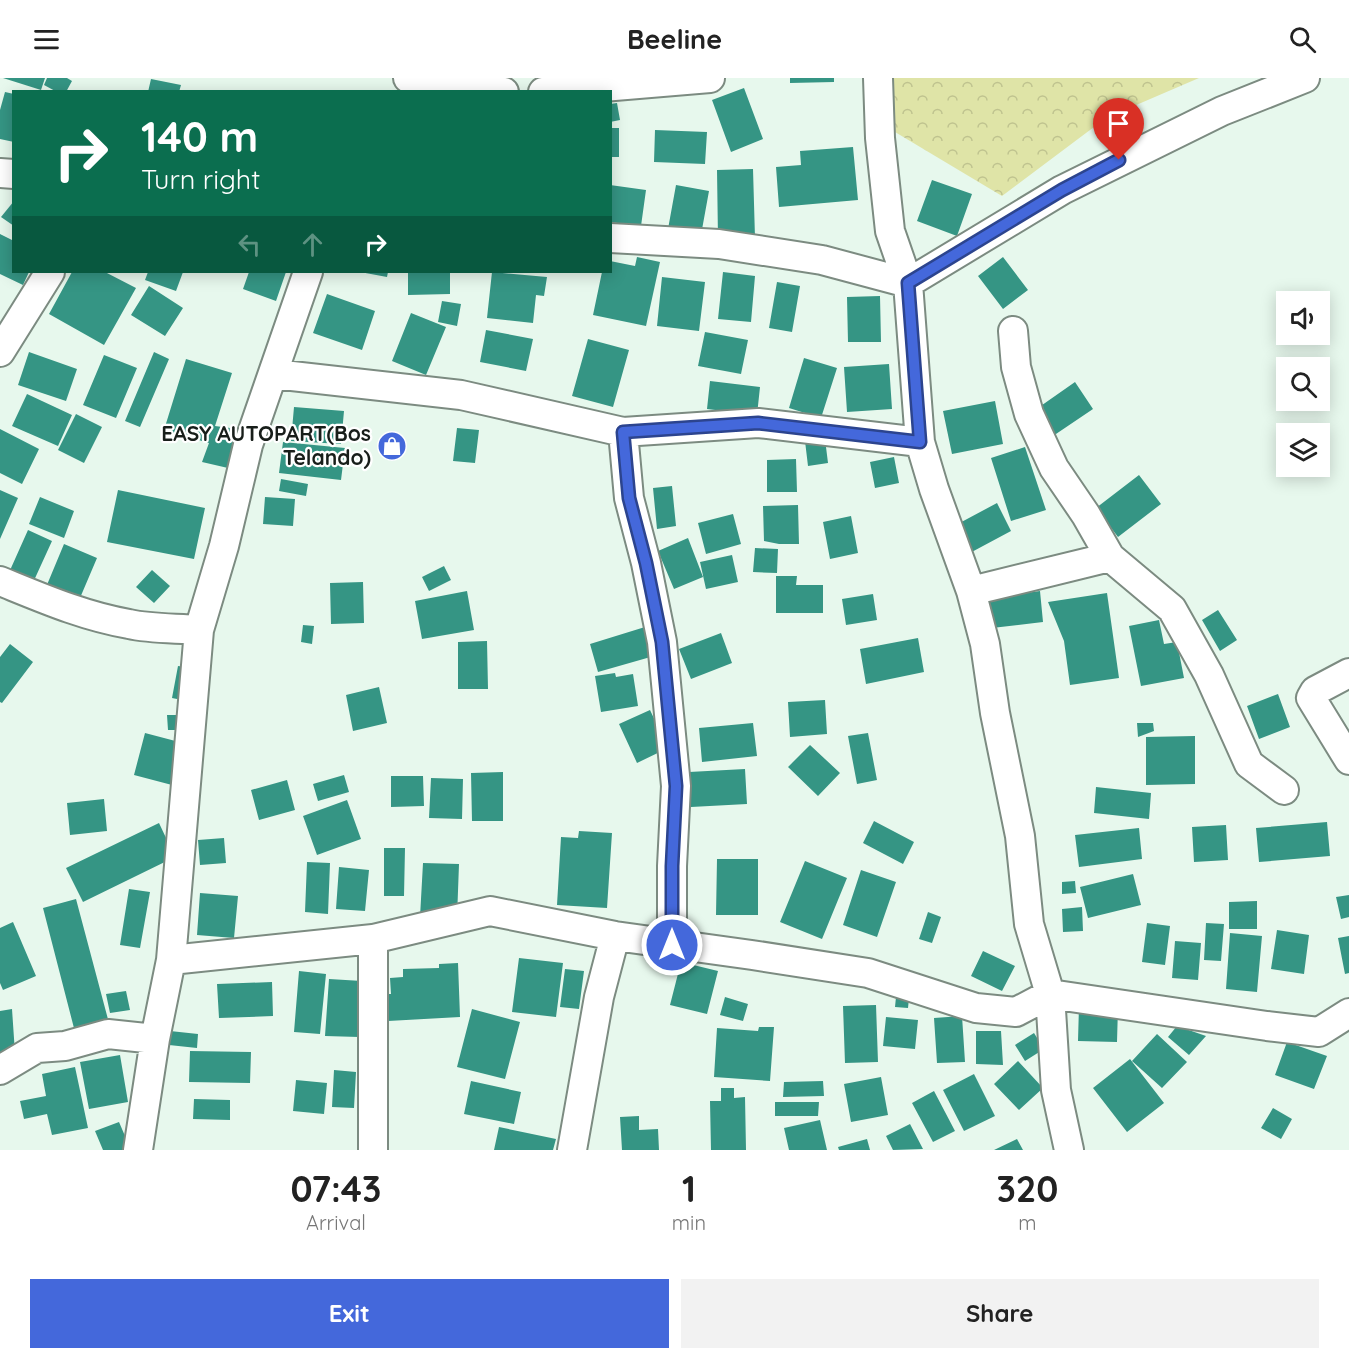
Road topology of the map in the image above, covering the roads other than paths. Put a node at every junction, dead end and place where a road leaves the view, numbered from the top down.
1 (408, 78) edge
2 (710, 78) edge
3 (878, 78) edge
4 (1305, 78) edge
5 (482, 90) edge
6 (567, 90) edge
7 (612, 238) edge
8 (49, 273) edge
9 (308, 273) edge
10 (908, 283) junction
11 (1013, 331) dead end
12 (0, 352) edge
13 (274, 374) junction
14 (623, 432) junction
15 (920, 442) junction
16 (1110, 557) junction
17 (0, 580) edge
18 (971, 591) junction
19 (199, 630) junction
20 (1349, 673) edge
21 (1349, 759) edge
22 (1284, 790) dead end
23 (615, 936) junction
24 (373, 939) junction
25 (672, 945) junction
26 (171, 960) junction
27 (1050, 994) junction
28 (1349, 1013) edge
29 (155, 1039) junction
30 (0, 1070) edge
31 (138, 1150) edge
32 (373, 1150) edge
33 (572, 1150) edge
34 (1069, 1150) edge

1 - 5 street
2 - 6 street
3 - 10 street
4 - 10 street
7 - 10 street
8 - 12 street
9 - 13 street
10 - 15 street
11 - 16 street
13 - 14 street
13 - 19 street
14 - 15 street
14 - 25 street
15 - 18 street
16 - 18 street
16 - 22 street
17 - 19 street
18 - 27 street
19 - 26 street
20 - 21 street
23 - 24 street
23 - 25 street
23 - 33 street
24 - 26 street
24 - 32 street
25 - 27 street
26 - 29 street
27 - 28 street
27 - 34 street
29 - 30 street
29 - 31 street

